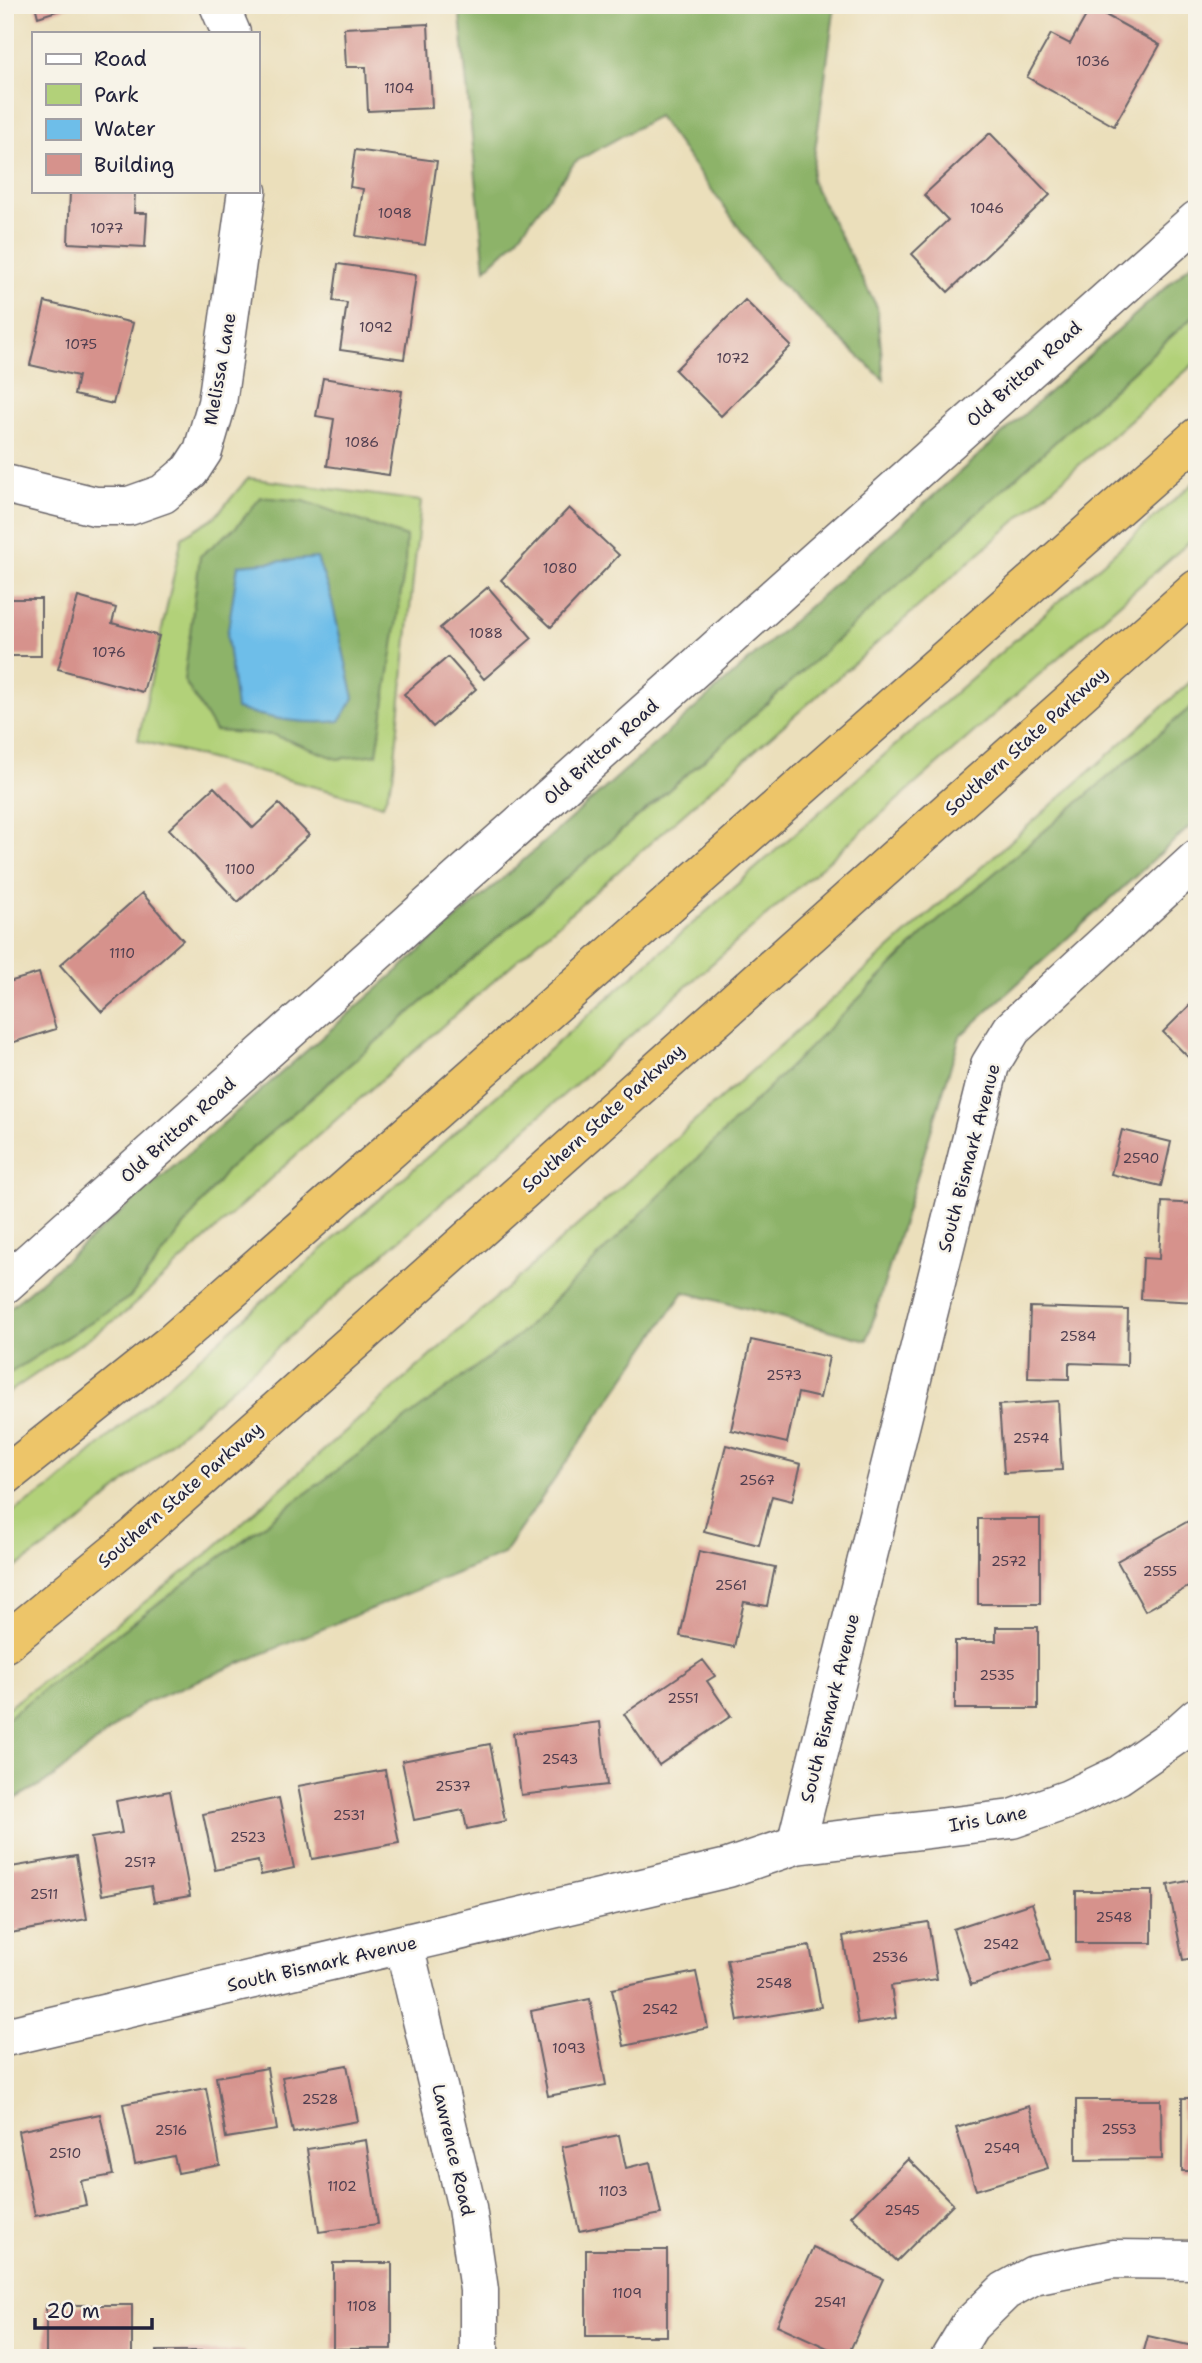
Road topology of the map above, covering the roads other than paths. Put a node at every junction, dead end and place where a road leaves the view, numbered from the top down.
1 (219, 5) edge
2 (231, 32) edge
3 (247, 192) edge
4 (1197, 220) edge
5 (1197, 437) edge
6 (5, 484) edge
7 (1197, 589) edge
8 (1197, 859) edge
9 (5, 1284) edge
10 (5, 1476) edge
11 (5, 1643) edge
12 (1197, 1717) edge
13 (796, 1845) junction
14 (404, 1945) junction
15 (5, 2037) edge
16 (1197, 2260) edge
17 (479, 2358) edge
18 (950, 2358) edge

1 - 2 street
3 - 6 street, Melissa Lane
4 - 9 street, Old Britton Road
5 - 10 highway
7 - 11 highway, Southern State Parkway
8 - 13 street, South Bismark Avenue
12 - 13 street, Iris Lane
13 - 14 street, South Bismark Avenue
14 - 15 street, South Bismark Avenue
14 - 17 street, Lawrence Road
16 - 18 street

